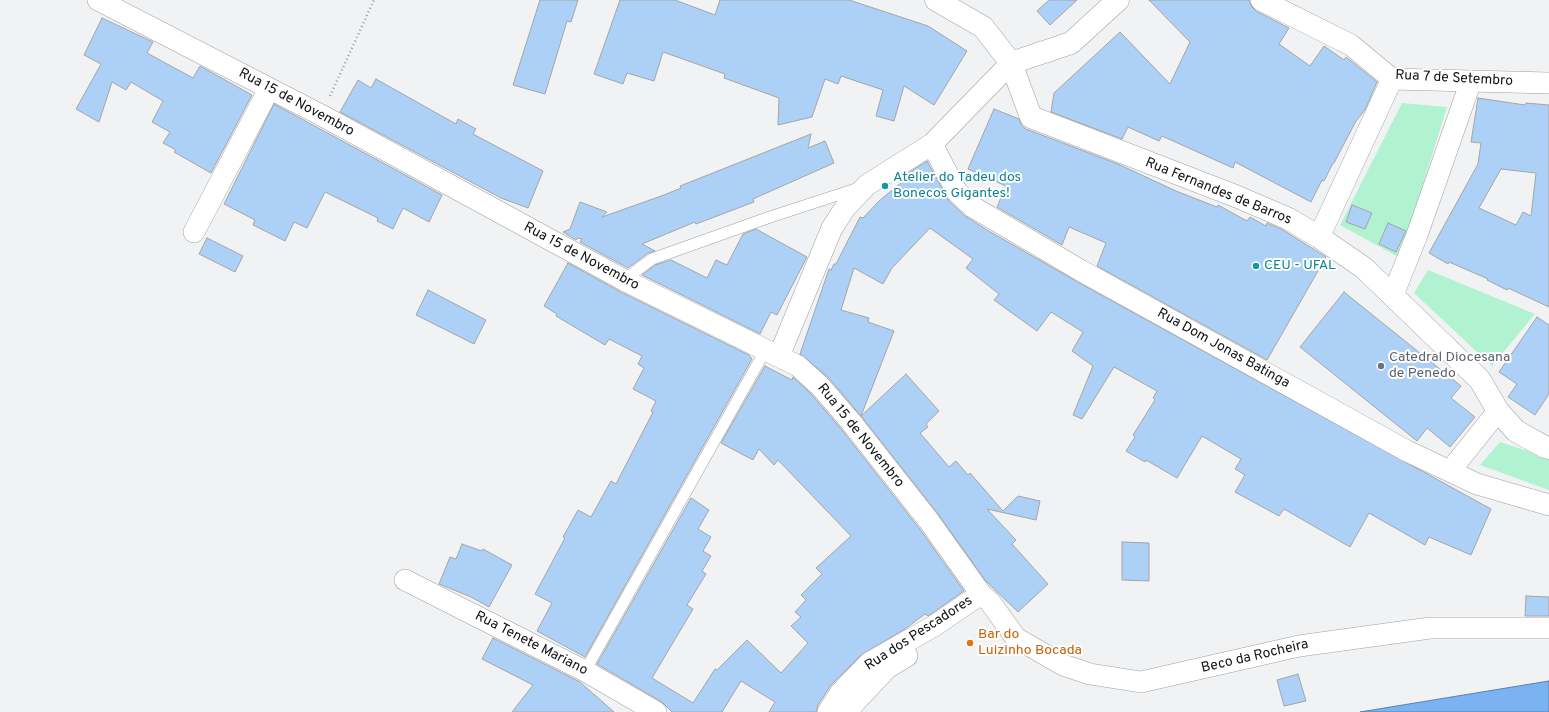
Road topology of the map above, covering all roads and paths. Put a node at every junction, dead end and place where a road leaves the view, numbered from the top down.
1 (98, 0) edge
2 (374, 0) edge
3 (936, 0) edge
4 (1118, 0) edge
5 (1261, 0) edge
6 (1011, 63) junction
7 (1392, 79) junction
8 (1471, 81) junction
9 (1549, 83) edge
10 (269, 89) junction
11 (329, 98) dead end
12 (932, 144) junction
13 (867, 186) junction
14 (194, 232) dead end
15 (1319, 237) junction
16 (624, 280) junction
17 (1393, 295) junction
18 (772, 354) junction
19 (1498, 411) junction
20 (1549, 448) edge
21 (1450, 471) junction
22 (1549, 505) edge
23 (405, 580) dead end
24 (986, 598) junction
25 (1549, 628) edge
26 (585, 671) junction
27 (656, 712) edge
28 (828, 712) edge
29 (846, 712) edge

1 - 10 street, Rua 15 de Novembro
2 - 11 path
3 - 6 main road, Rua Fernandes de Barros
4 - 6 main road
5 - 7 street, Rua 7 de Setembro
6 - 12 street
6 - 15 main road, Rua Fernandes de Barros
7 - 8 street, Rua 7 de Setembro
7 - 15 street
8 - 9 street, Rua 7 de Setembro
8 - 17 street
10 - 14 street
10 - 16 street, Rua 15 de Novembro
12 - 13 street
12 - 21 street, Rua Dom Jonas Batinga
13 - 16 lane
13 - 18 street
15 - 17 main road, Rua Fernandes de Barros
16 - 18 street, Rua 15 de Novembro
17 - 19 main road, Rua Fernandes de Barros
18 - 24 street, Rua 15 de Novembro
18 - 26 lane
19 - 20 main road, Rua Fernandes de Barros
19 - 21 street
21 - 22 street, Rua Dom Jonas Batinga
23 - 26 street, Rua Tenete Mariano
24 - 25 street, Beco da Rocheira
24 - 28 street, Rua dos Pescadores
24 - 29 street, Rua dos Pescadores
26 - 27 street, Rua Tenete Mariano

